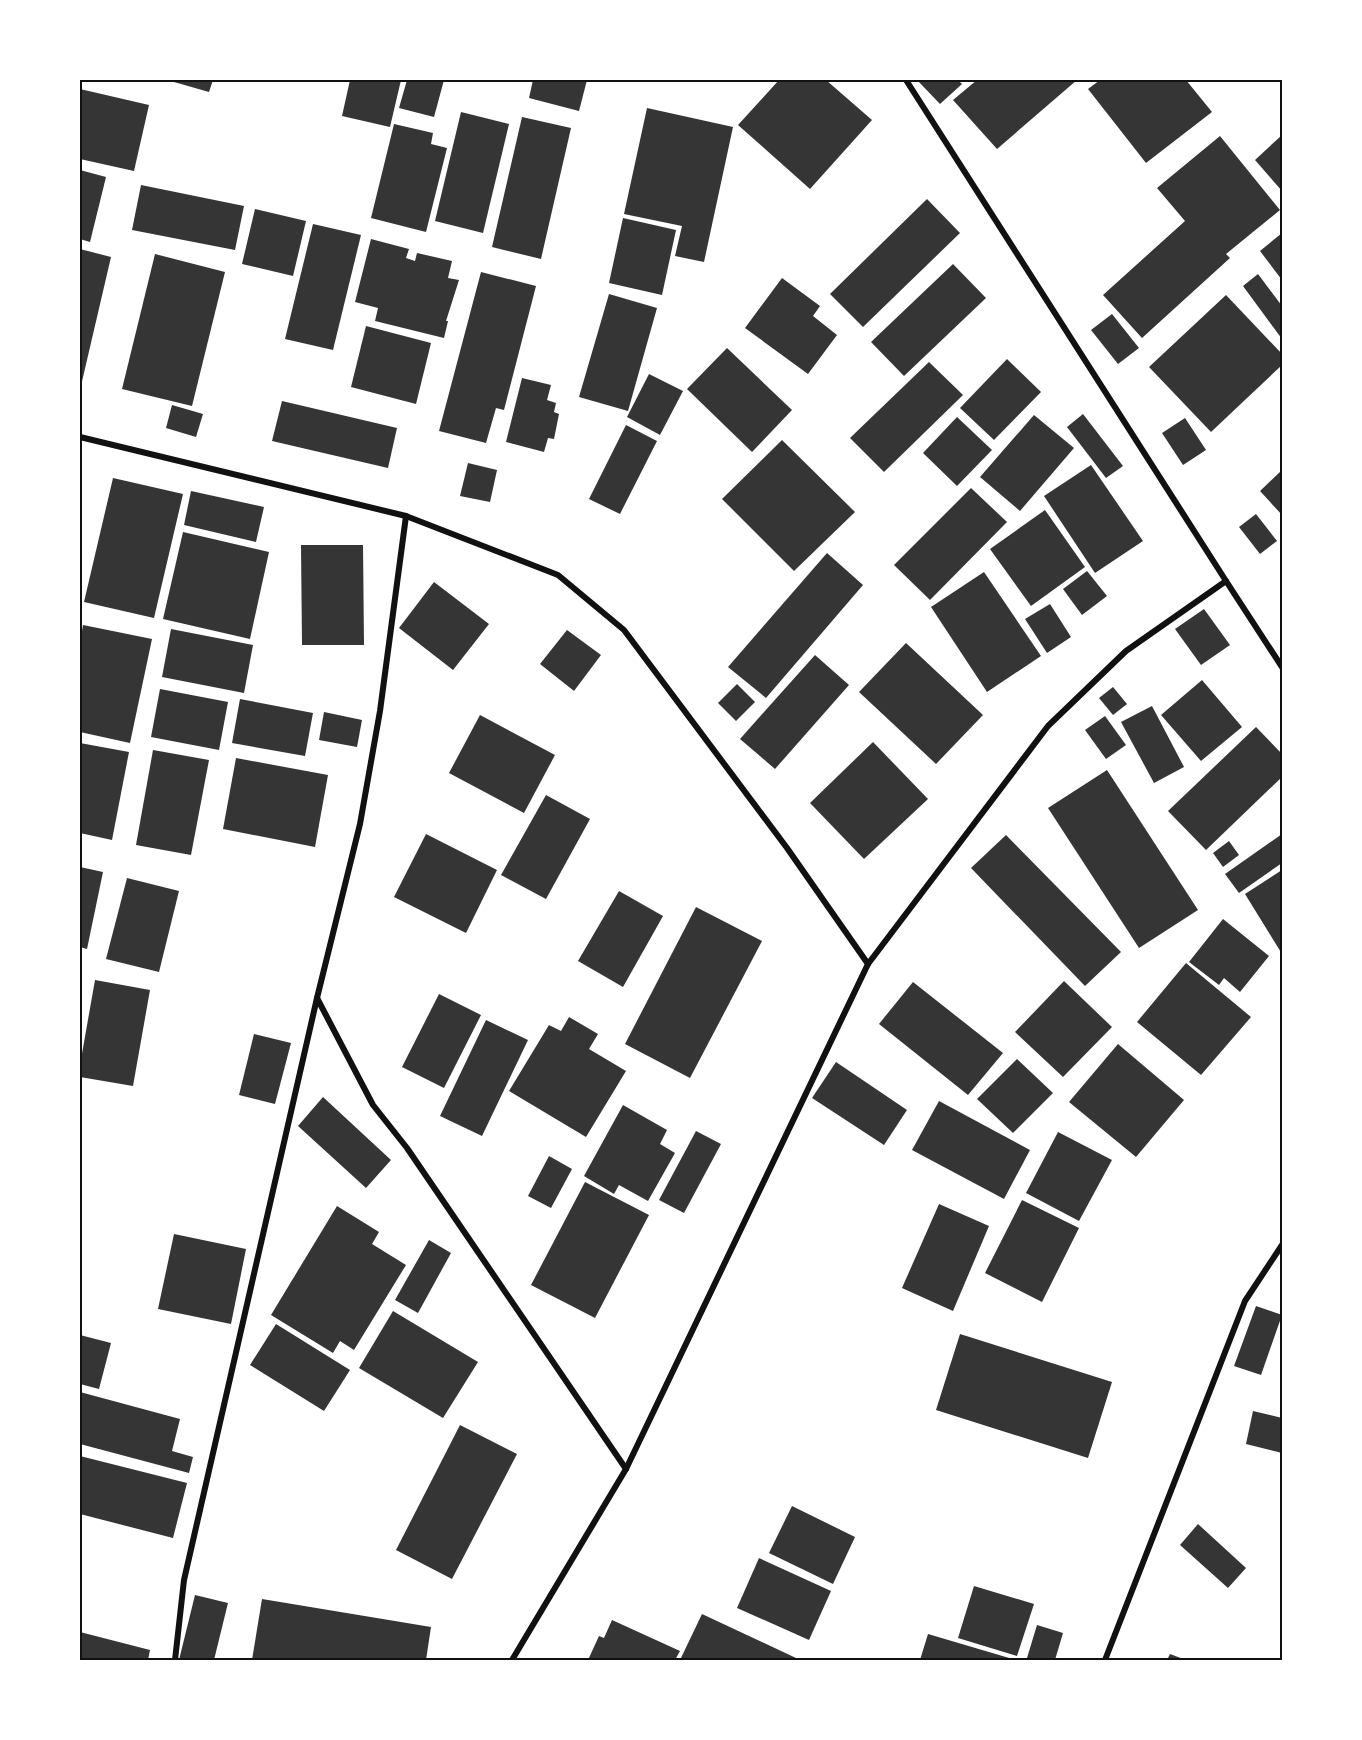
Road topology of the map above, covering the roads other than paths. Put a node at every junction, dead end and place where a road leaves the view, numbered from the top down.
1 (906, 80) edge
2 (80, 437) edge
3 (406, 516) junction
4 (1226, 581) junction
5 (1282, 667) edge
6 (868, 964) junction
7 (317, 998) junction
8 (1282, 1245) edge
9 (626, 1469) junction
10 (175, 1660) edge
11 (512, 1660) edge
12 (1105, 1660) edge

1 - 4 street
2 - 3 street
3 - 6 street
3 - 7 street
4 - 5 street
4 - 6 street
6 - 9 street
7 - 9 street
7 - 10 street
8 - 12 street
9 - 11 street

